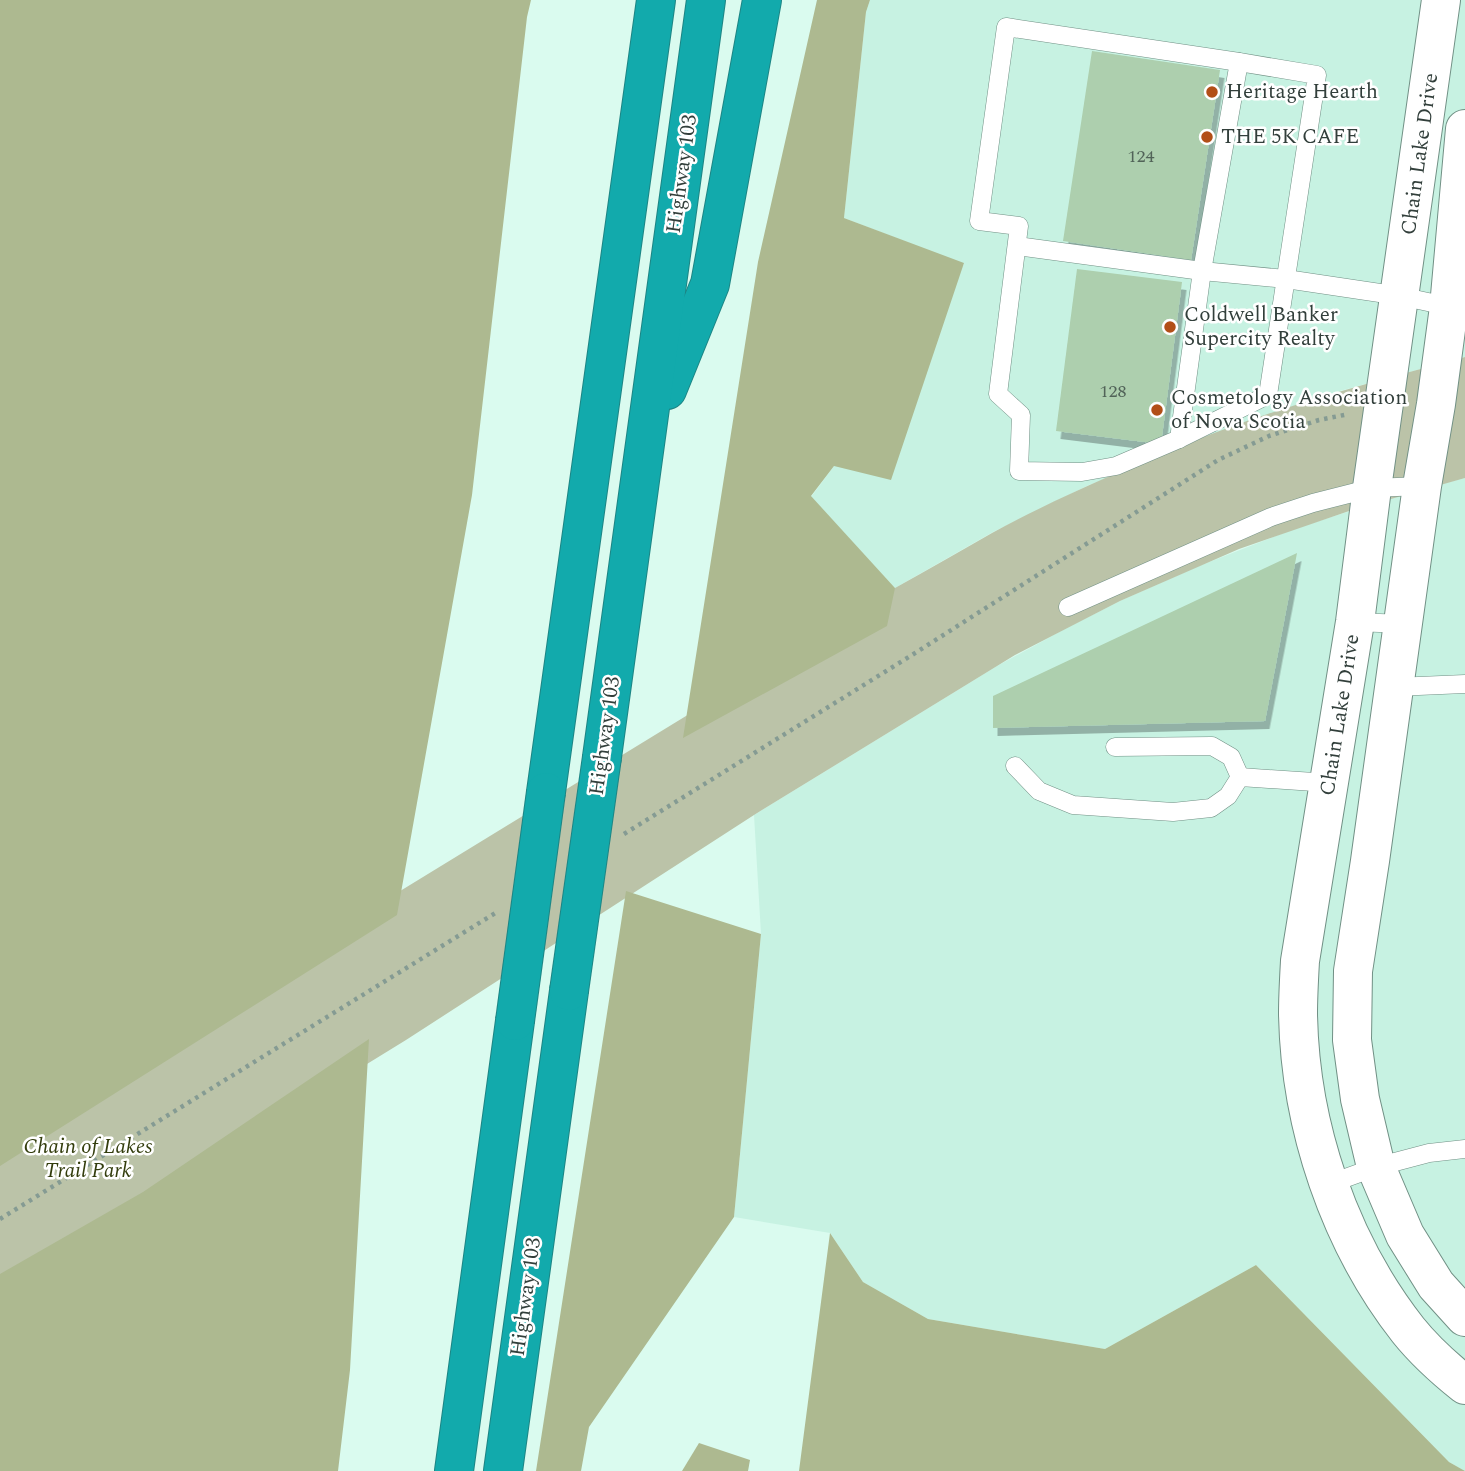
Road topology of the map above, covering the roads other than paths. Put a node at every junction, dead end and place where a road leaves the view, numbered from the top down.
1 (656, 0) edge
2 (706, 0) edge
3 (762, 0) edge
4 (1441, 0) edge
5 (1239, 62) junction
6 (1465, 129) edge
7 (1017, 246) junction
8 (1202, 271) junction
9 (1286, 279) junction
10 (1400, 296) junction
11 (1457, 307) edge
12 (1179, 439) junction
13 (645, 444) junction
14 (1422, 486) junction
15 (1373, 488) junction
16 (1068, 607) dead end
17 (1355, 622) junction
18 (1404, 624) junction
19 (1465, 684) edge
20 (1395, 687) junction
21 (1115, 747) dead end
22 (1016, 766) dead end
23 (1240, 777) junction
24 (1329, 783) junction
25 (1465, 1149) edge
26 (1376, 1167) junction
27 (1329, 1184) junction
28 (1465, 1317) edge
29 (1465, 1385) edge
30 (454, 1471) edge
31 (503, 1471) edge

1 - 30 highway, bridge
2 - 13 highway, Highway 103
3 - 13 highway
4 - 10 street, Chain Lake Drive
5 - 7 lane
5 - 8 lane
5 - 9 lane
6 - 11 street, Chain Lake Drive
7 - 8 lane
7 - 12 lane
8 - 9 lane
8 - 12 lane
9 - 10 lane
9 - 12 lane
10 - 11 lane
10 - 15 street, Chain Lake Drive
11 - 14 street, Chain Lake Drive
13 - 31 highway, Highway 103, bridge
14 - 15 lane
14 - 18 street, Chain Lake Drive
15 - 16 lane
15 - 17 street, Chain Lake Drive
17 - 18 lane
17 - 24 street, Chain Lake Drive
18 - 20 street, Chain Lake Drive
19 - 20 lane
20 - 26 street, Chain Lake Drive
21 - 23 lane
22 - 23 lane
23 - 24 lane
24 - 27 street, Chain Lake Drive
25 - 26 lane
26 - 27 lane
26 - 28 street, Chain Lake Drive
27 - 29 street, Chain Lake Drive

